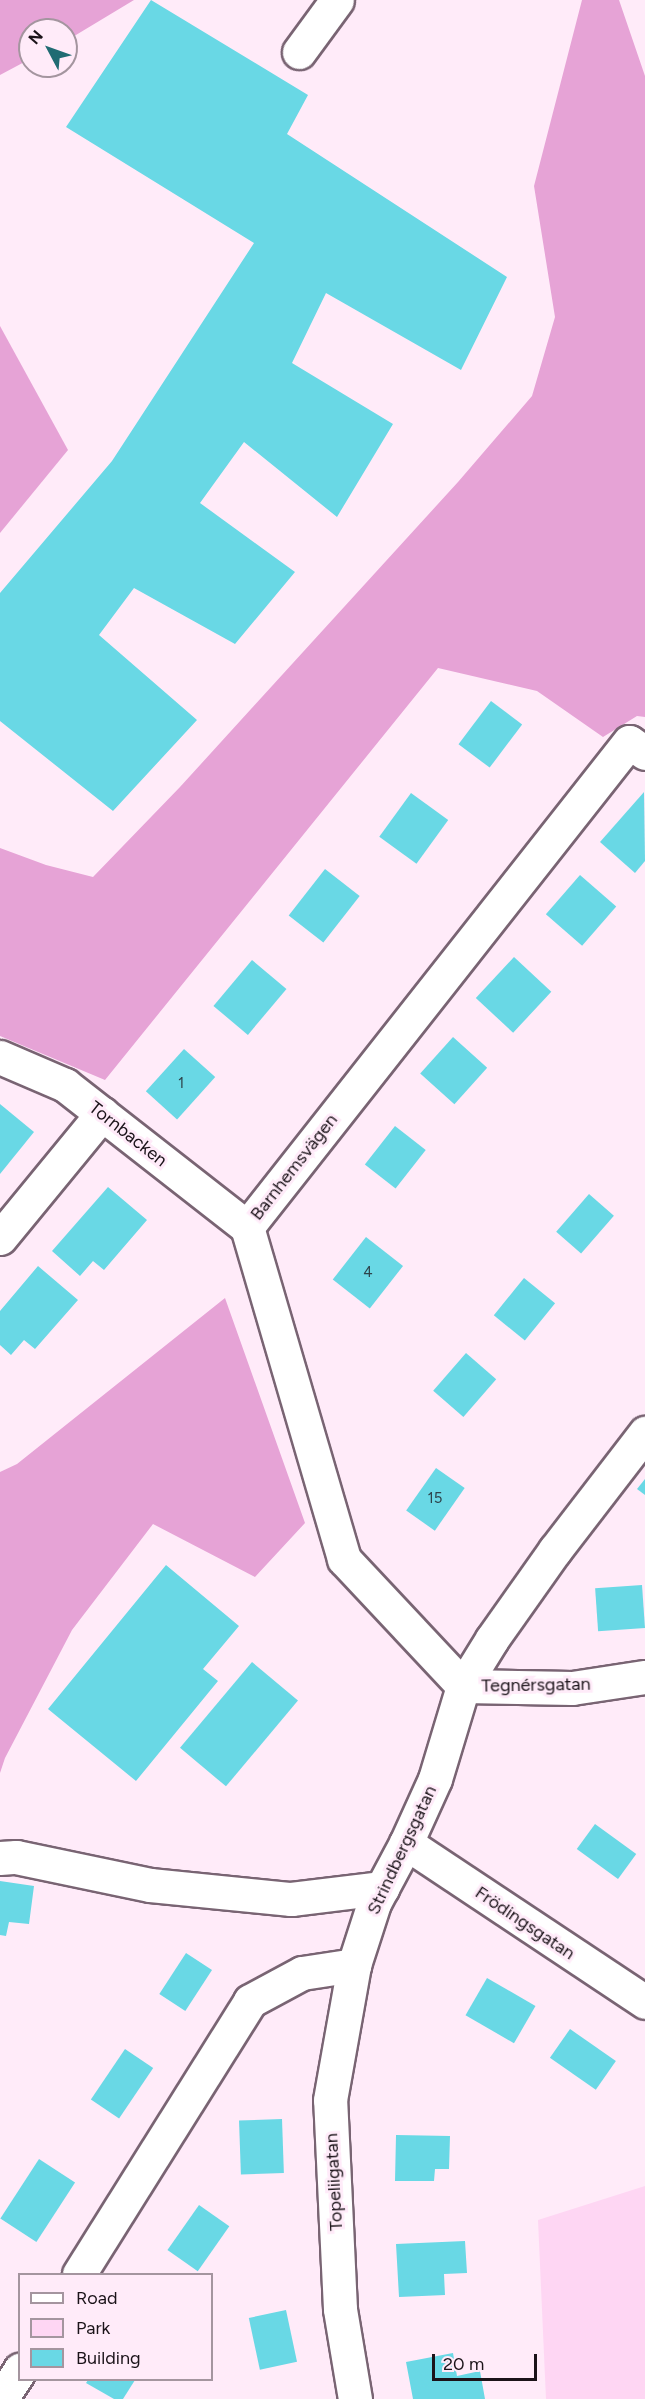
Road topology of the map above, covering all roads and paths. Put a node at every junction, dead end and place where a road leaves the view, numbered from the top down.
1 (337, 0) edge
2 (299, 52) dead end
3 (645, 753) edge
4 (0, 1057) edge
5 (102, 1114) junction
6 (247, 1227) junction
7 (0, 1238) edge
8 (645, 1433) edge
9 (645, 1677) edge
10 (463, 1686) junction
11 (406, 1843) junction
12 (0, 1858) edge
13 (382, 1888) junction
14 (354, 1965) junction
15 (645, 2002) edge
16 (80, 2273) edge
17 (18, 2373) edge
18 (1, 2399) edge
19 (355, 2399) edge

1 - 2 street
3 - 6 street, Barnhemsvägen
4 - 5 street, Tornbacken
5 - 6 street, Tornbacken
5 - 7 street
6 - 10 street, Barnhemsvägen
8 - 10 street, Strindbergsgatan
9 - 10 street, Tegnérsgatan
10 - 11 street, Strindbergsgatan
11 - 13 street, Strindbergsgatan
11 - 15 street, Frödingsgatan
12 - 13 street
13 - 14 street, Strindbergsgatan
14 - 16 street
14 - 19 street, Topeliigatan
17 - 18 street

